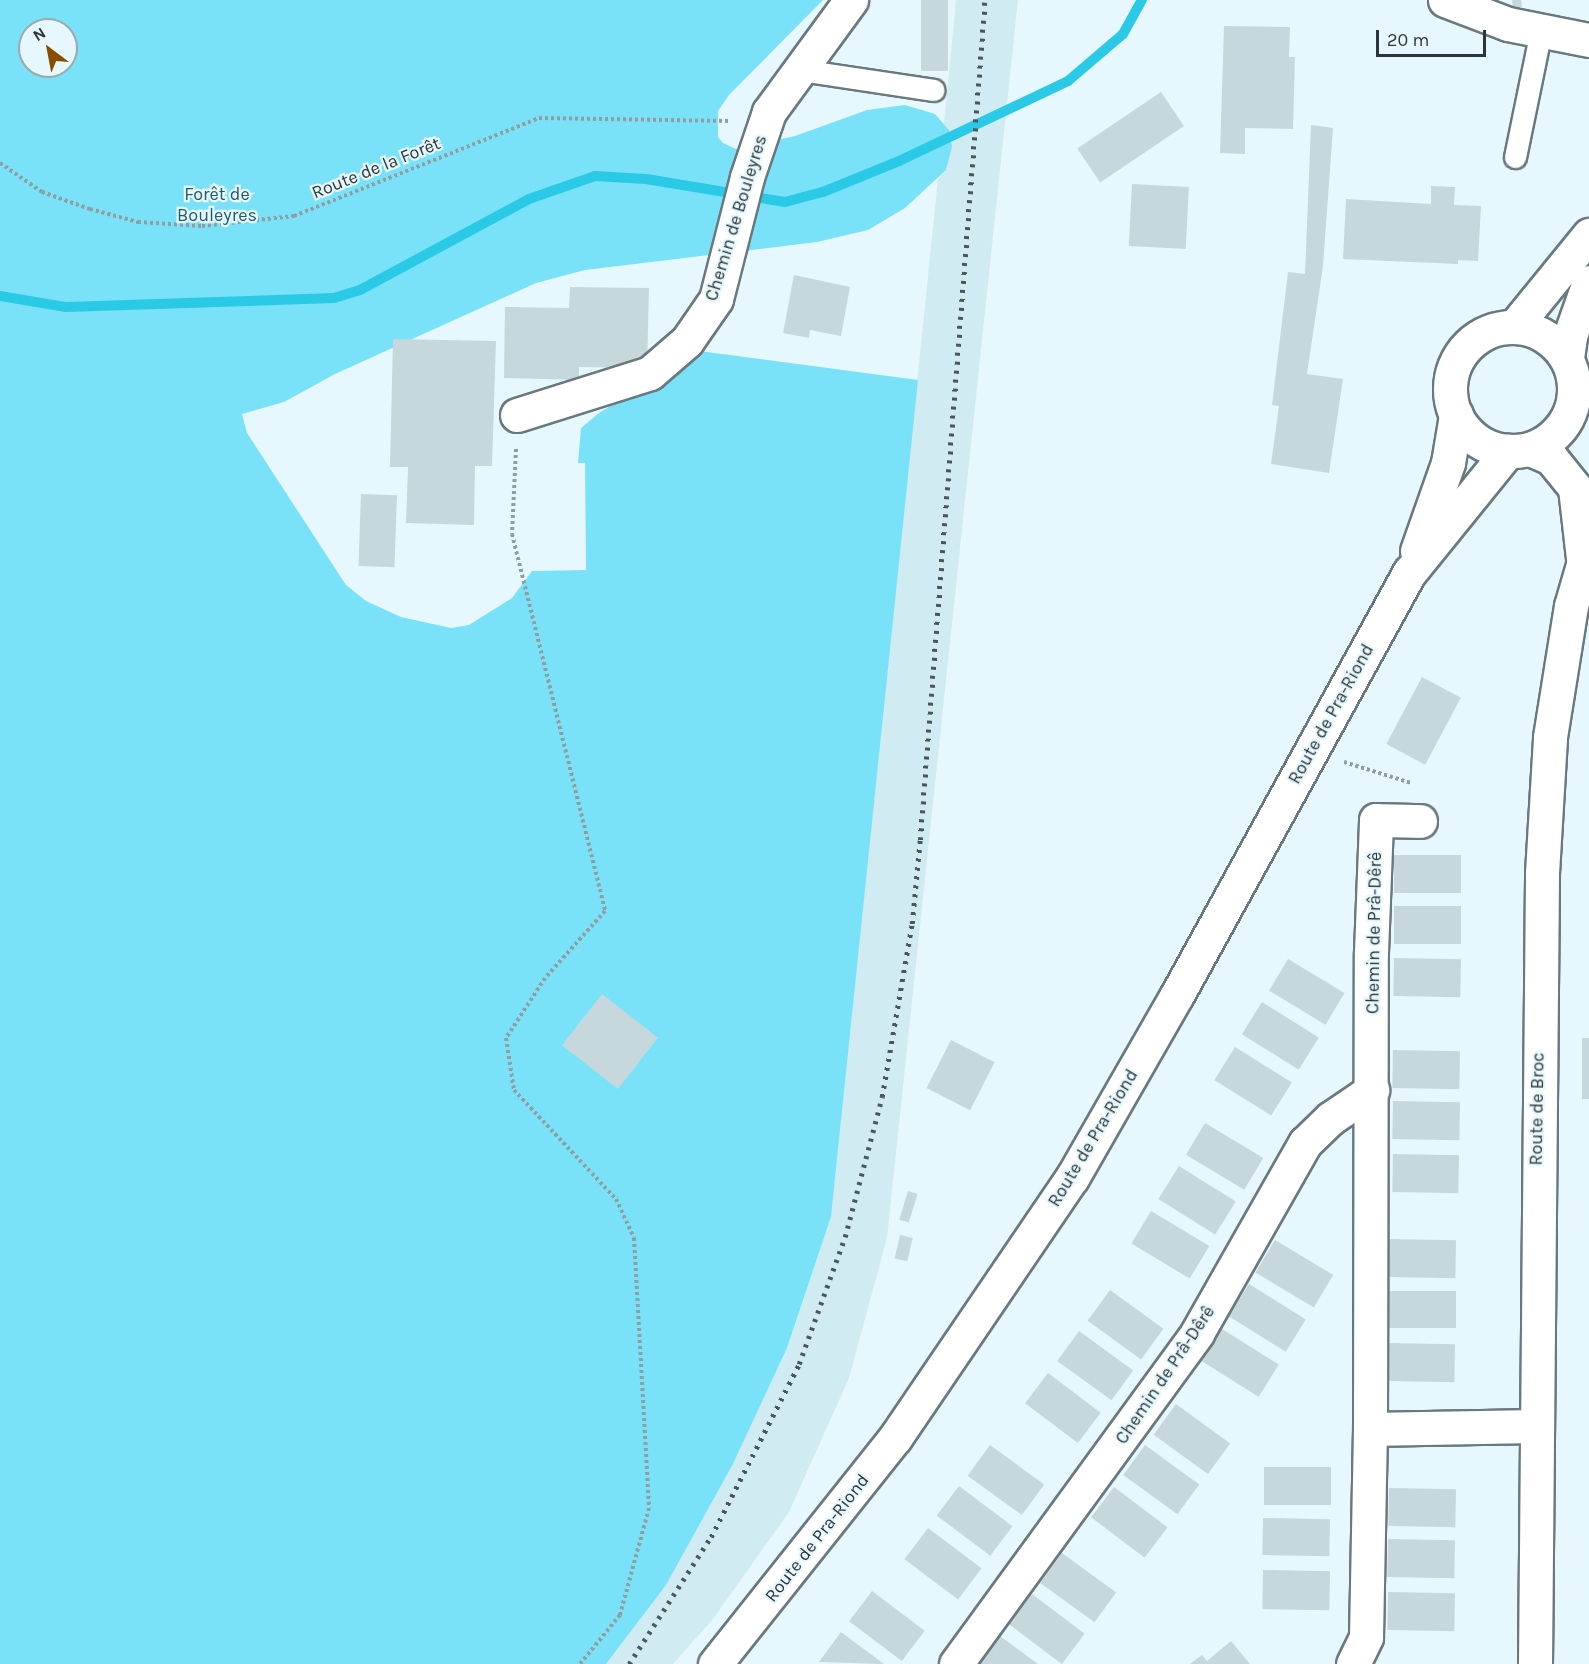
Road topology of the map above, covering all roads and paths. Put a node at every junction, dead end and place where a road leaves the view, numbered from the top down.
1 (851, 0) edge
2 (1445, 0) edge
3 (1541, 30) junction
4 (1589, 40) edge
5 (800, 70) junction
6 (934, 90) dead end
7 (769, 112) junction
8 (1515, 157) dead end
9 (0, 163) edge
10 (1589, 235) edge
11 (1589, 282) edge
12 (1514, 327) junction
13 (1566, 358) junction
14 (1582, 403) edge
15 (517, 415) joint
16 (1455, 415) junction
17 (1519, 450) junction
18 (1586, 551) edge
19 (1410, 572) junction
20 (1334, 759) dead end
21 (1420, 821) joint
22 (1372, 1090) junction
23 (1534, 1426) junction
24 (1370, 1429) junction
25 (580, 1664) edge
26 (715, 1664) edge
27 (956, 1664) edge
28 (1353, 1664) edge
29 (1535, 1664) edge

1 - 5 main road, Chemin de Bouleyres
2 - 3 main road
3 - 4 main road
3 - 8 lane
5 - 6 lane
5 - 7 main road, Chemin de Bouleyres
7 - 9 path, Route de la Forêt
7 - 15 main road, Chemin de Bouleyres
10 - 12 main road
11 - 13 main road
12 - 13 main road, Route de Pra-Riond
12 - 16 main road, Route de Pra-Riond
13 - 14 main road, Route de Pra-Riond
14 - 17 main road, Route de Pra-Riond
15 - 25 path
16 - 17 main road, Route de Pra-Riond
16 - 19 main road, Route de Pra-Riond
17 - 18 main road, Route de Broc
17 - 19 main road, Route de Pra-Riond
18 - 23 main road, Route de Broc
19 - 26 main road, Route de Pra-Riond
20 - 21 path
21 - 22 main road, Chemin de Prâ-Dêrê
22 - 24 main road, Chemin de Prâ-Dêrê
22 - 27 main road, Chemin de Prâ-Dêrê
23 - 24 main road
23 - 29 main road, Route de Broc
24 - 28 main road, Chemin de Prâ-Dêrê

